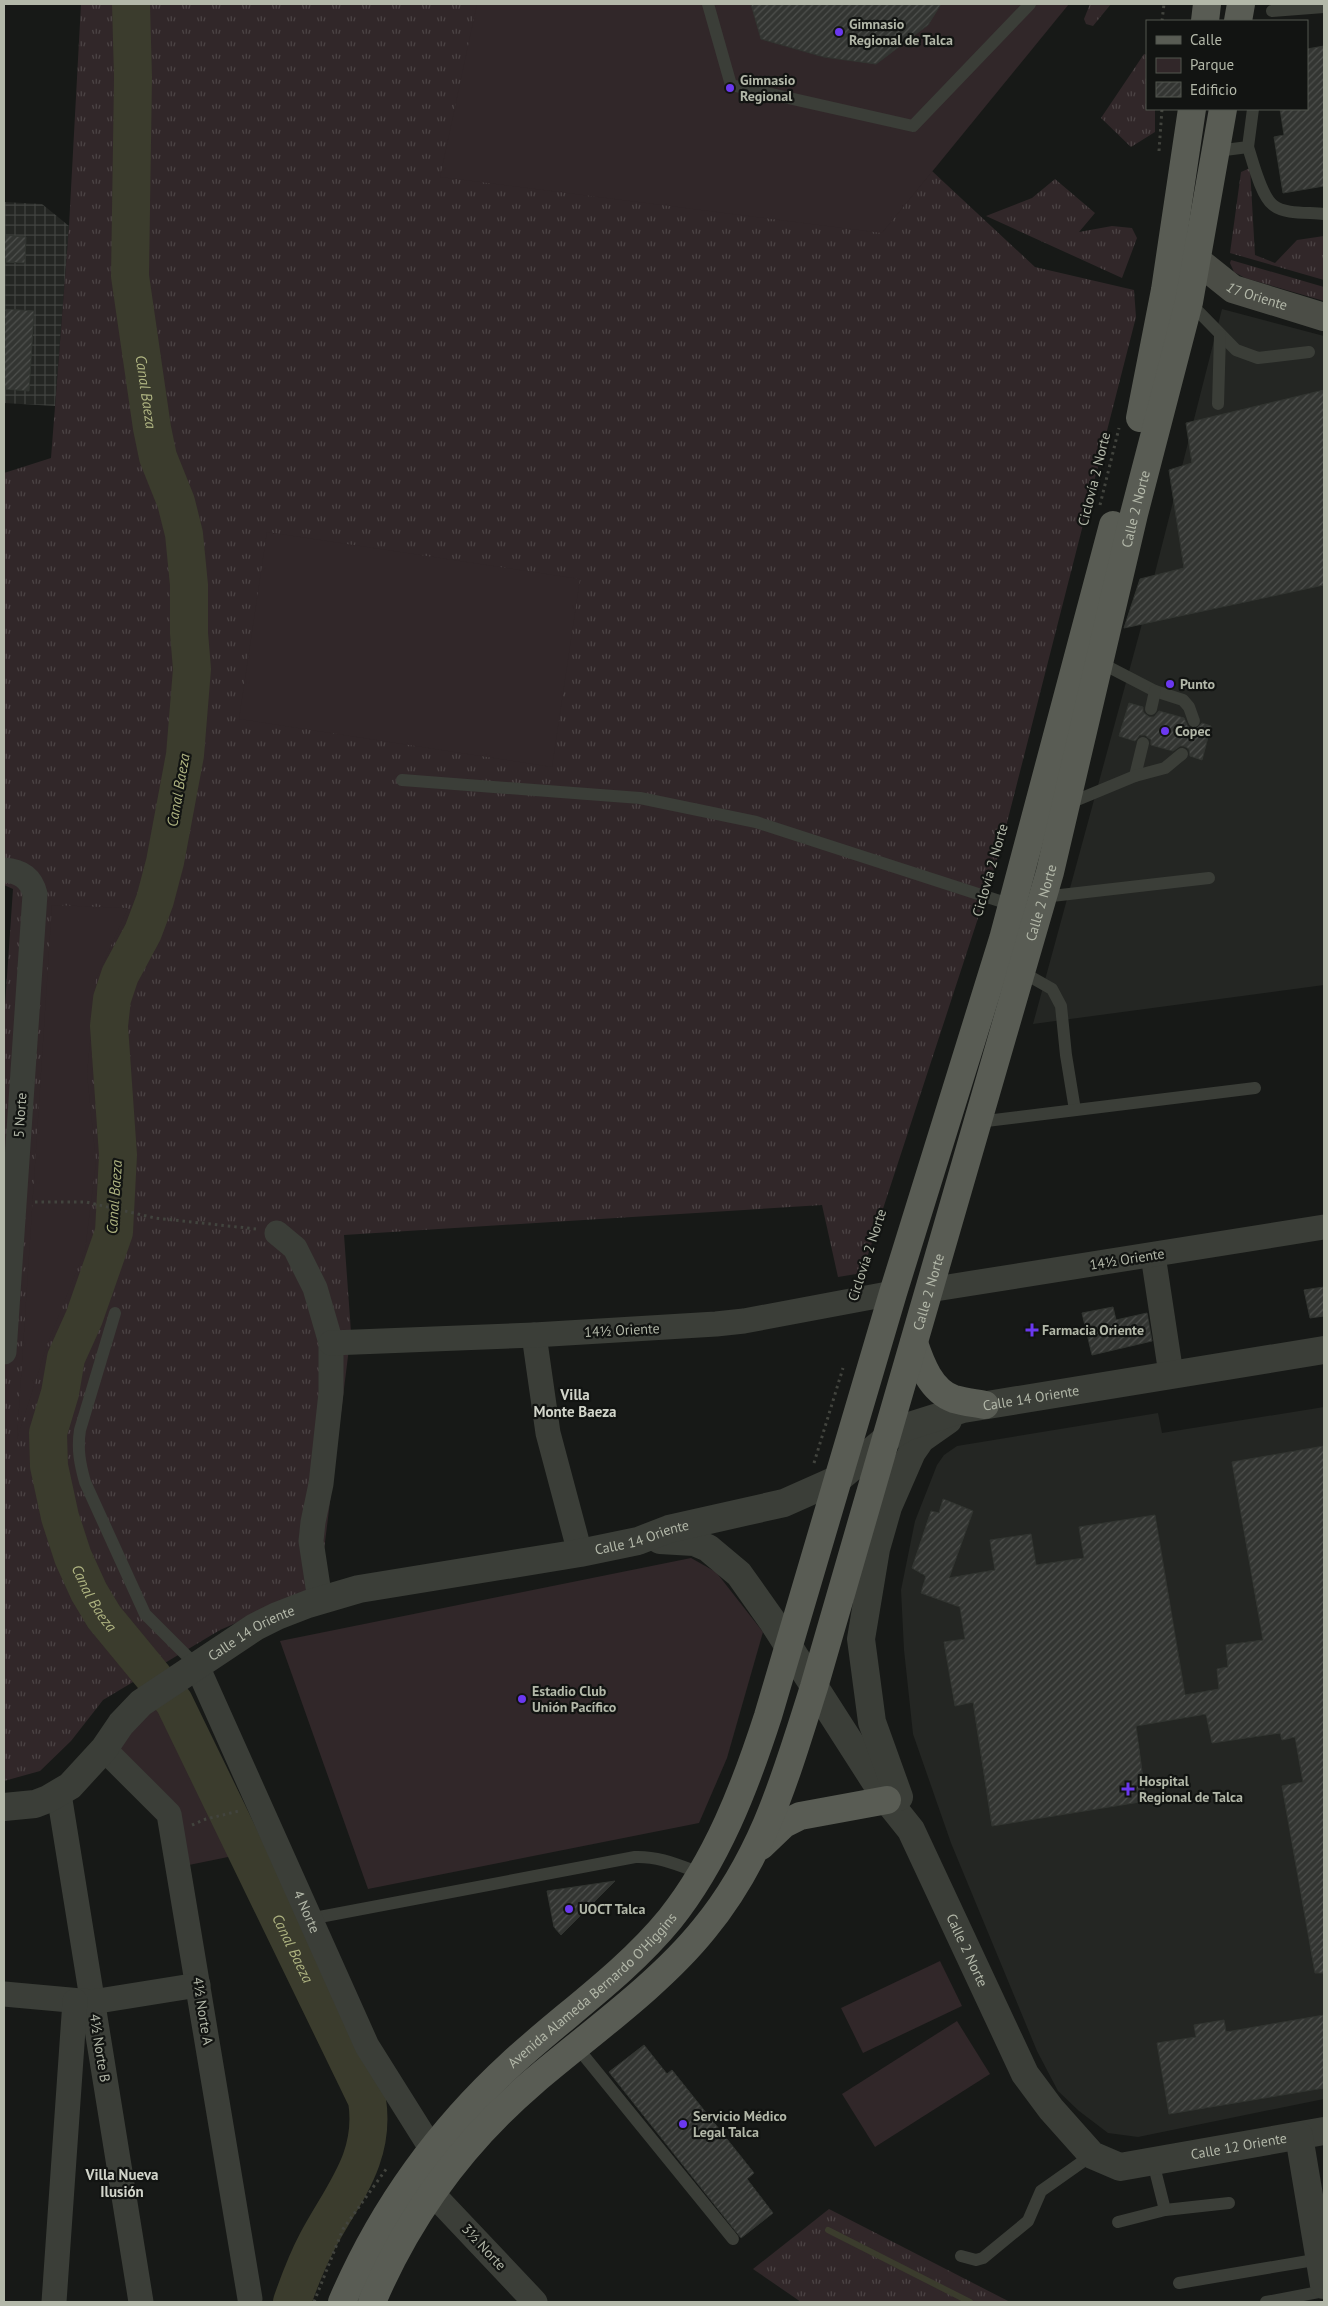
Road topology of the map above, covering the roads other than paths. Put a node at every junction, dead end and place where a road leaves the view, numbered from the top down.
1 (708, 4) edge
2 (1030, 4) edge
3 (1207, 4) edge
4 (1241, 4) edge
5 (1324, 7) edge
6 (1270, 12) edge
7 (1205, 20) edge
8 (1238, 20) edge
9 (1192, 110) edge
10 (1224, 110) edge
11 (1253, 110) edge
12 (1248, 147) junction
13 (1217, 151) junction
14 (1324, 214) edge
15 (1198, 260) junction
16 (1189, 302) junction
17 (1324, 317) edge
18 (1220, 335) junction
19 (1309, 352) dead end
20 (1218, 404) dead end
21 (1099, 662) junction
22 (1155, 691) junction
23 (1151, 709) dead end
24 (1194, 721) dead end
25 (1143, 743) dead end
26 (1182, 754) dead end
27 (1135, 776) junction
28 (402, 780) dead end
29 (1066, 805) junction
30 (4, 870) edge
31 (1210, 878) dead end
32 (1043, 897) junction
33 (1012, 905) junction
34 (1022, 972) junction
35 (1255, 1088) dead end
36 (1076, 1110) junction
37 (978, 1122) junction
38 (11, 1136) edge
39 (1324, 1226) edge
40 (277, 1233) road end
41 (1154, 1255) junction
42 (929, 1290) junction
43 (6, 1292) edge
44 (893, 1294) junction
45 (115, 1313) dead end
46 (534, 1335) junction
47 (340, 1342) junction
48 (914, 1343) junction
49 (1324, 1350) edge
50 (4, 1352) edge
51 (1172, 1374) junction
52 (974, 1407) junction
53 (886, 1439) junction
54 (838, 1479) junction
55 (638, 1541) junction
56 (580, 1553) junction
57 (320, 1600) junction
58 (788, 1648) junction
59 (186, 1673) junction
60 (814, 1687) junction
61 (104, 1749) junction
62 (59, 1794) junction
63 (886, 1800) junction
64 (4, 1807) edge
65 (910, 1830) junction
66 (754, 1852) junction
67 (700, 1873) junction
68 (309, 1919) junction
69 (198, 1985) junction
70 (4, 1994) edge
71 (84, 2001) junction
72 (576, 2046) junction
73 (1312, 2134) edge
74 (431, 2148) junction
75 (1092, 2155) junction
76 (1153, 2162) junction
77 (432, 2193) junction
78 (1229, 2203) dead end
79 (1165, 2210) junction
80 (1118, 2222) dead end
81 (733, 2239) dead end
82 (961, 2256) dead end
83 (1322, 2272) edge
84 (1179, 2284) dead end
85 (1324, 2291) edge
86 (250, 2299) dead end
87 (54, 2302) edge
88 (140, 2302) edge
89 (342, 2302) edge
90 (372, 2302) edge
91 (535, 2302) edge
92 (1266, 2302) edge

1 - 2 lane
3 - 7 main road
4 - 8 main road
5 - 6 lane
9 - 33 main road, Calle 2 Norte
10 - 13 main road, Calle 2 Norte
11 - 12 lane
12 - 13 lane
12 - 14 lane
13 - 15 main road, Calle 2 Norte
15 - 16 main road, Calle 2 Norte
15 - 17 main road, 17 Oriente
16 - 18 lane
16 - 21 main road, Calle 2 Norte
18 - 19 lane
18 - 20 lane
21 - 22 lane
21 - 29 main road, Calle 2 Norte
22 - 23 lane
22 - 24 lane
25 - 27 lane
26 - 27 lane
27 - 29 lane
28 - 33 lane
29 - 32 main road, Calle 2 Norte
30 - 38 street, 5 Norte
31 - 32 lane
32 - 34 main road, Calle 2 Norte
33 - 44 main road, Calle 2 Norte
34 - 36 lane
34 - 37 main road, Calle 2 Norte
35 - 36 lane
36 - 37 lane
37 - 42 main road, Calle 2 Norte
38 - 43 street, 5 Norte
39 - 41 street, 14½ Oriente
40 - 47 street
41 - 42 street, 14½ Oriente
41 - 51 street
42 - 48 main road, Calle 2 Norte
43 - 50 street, 5 Norte
44 - 46 street, 14½ Oriente
44 - 54 main road, Calle 2 Norte
45 - 59 lane
46 - 47 street, 14½ Oriente
46 - 56 street
47 - 57 street
48 - 52 main road
48 - 53 main road, Calle 2 Norte
49 - 51 street, Calle 14 Oriente
51 - 52 street, Calle 14 Oriente
52 - 53 street, Calle 14 Oriente
52 - 65 street
53 - 54 street, Calle 14 Oriente
53 - 60 main road, Calle 2 Norte
54 - 55 street, Calle 14 Oriente
54 - 58 main road, Calle 2 Norte
55 - 56 street, Calle 14 Oriente
55 - 58 street, Calle 2 Norte
56 - 57 street, Calle 14 Oriente
57 - 59 street, Calle 14 Oriente
58 - 60 street, Calle 2 Norte
58 - 67 main road, Avenida Alameda Bernardo O'Higgins
59 - 61 street, Calle 14 Oriente
59 - 68 street, 4 Norte
60 - 63 street, Calle 2 Norte
60 - 66 main road, Avenida Alameda Bernardo O'Higgins
61 - 62 street, Calle 14 Oriente
61 - 69 street, 4½ Norte A
62 - 64 street, Calle 14 Oriente
62 - 71 street, 4½ Norte B
63 - 65 street, Calle 2 Norte
63 - 66 main road
65 - 75 street, Calle 2 Norte
66 - 72 main road, Avenida Alameda Bernardo O'Higgins
67 - 68 lane
67 - 74 main road, Avenida Alameda Bernardo O'Higgins
68 - 74 street, 4 Norte
69 - 71 street
69 - 86 street, 4½ Norte A
70 - 71 street
71 - 87 street
71 - 88 street, 4½ Norte B
72 - 77 main road, Avenida Alameda Bernardo O'Higgins
72 - 81 lane
73 - 76 street, Calle 12 Oriente
73 - 83 street
74 - 89 main road, Avenida Alameda Bernardo O'Higgins
75 - 76 street, Calle 2 Norte
75 - 82 lane
76 - 79 lane
77 - 90 main road, Avenida Alameda Bernardo O'Higgins
77 - 91 street, 3½ Norte
78 - 79 lane
79 - 80 lane
83 - 84 lane
85 - 92 lane

